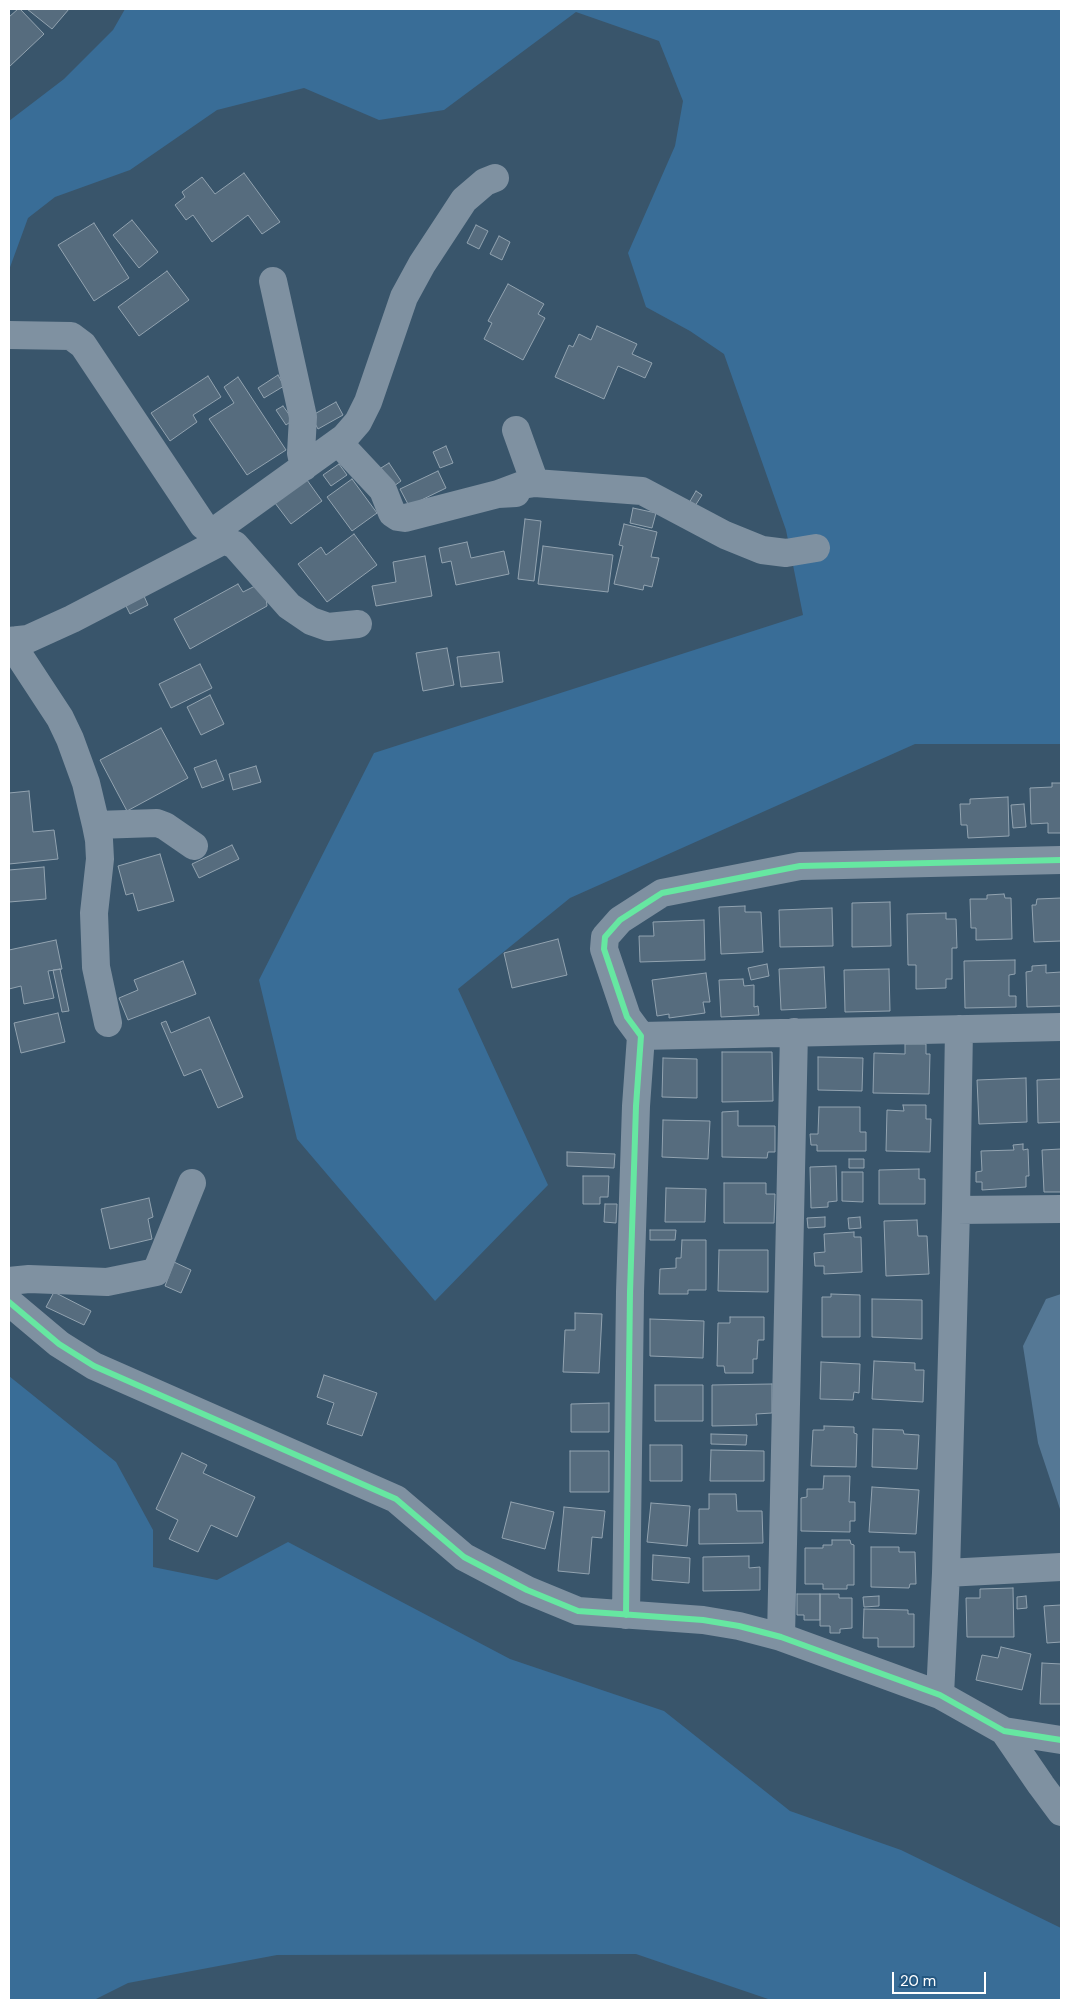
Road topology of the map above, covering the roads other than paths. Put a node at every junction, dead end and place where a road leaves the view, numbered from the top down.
1 (495, 178) dead end
2 (273, 281) dead end
3 (9, 335) edge
4 (516, 430) dead end
5 (338, 442) junction
6 (304, 467) junction
7 (540, 489) junction
8 (219, 536) junction
9 (816, 548) dead end
10 (358, 624) dead end
11 (13, 640) edge
12 (96, 825) junction
13 (194, 846) dead end
14 (1061, 860) edge
15 (108, 1024) dead end
16 (1061, 1027) edge
17 (959, 1029) junction
18 (794, 1032) junction
19 (641, 1036) junction
20 (192, 1183) dead end
21 (1061, 1209) edge
22 (956, 1210) junction
23 (9, 1281) edge
24 (9, 1302) edge
25 (1061, 1567) edge
26 (946, 1574) junction
27 (626, 1615) junction
28 (781, 1637) junction
29 (940, 1695) junction
30 (1004, 1731) junction
31 (1061, 1740) edge
32 (1061, 1812) edge

1 - 5 street
2 - 6 street
3 - 8 street
4 - 7 street
5 - 6 street
5 - 7 street
6 - 8 street
7 - 9 street
8 - 10 street
8 - 11 street
11 - 12 street
12 - 13 street
12 - 15 street
14 - 19 street
16 - 17 street
17 - 18 street
17 - 22 street
18 - 19 street
18 - 28 street
19 - 27 street
20 - 23 street
21 - 22 street
22 - 26 street
24 - 27 street
25 - 26 street
26 - 29 street
27 - 28 street
28 - 29 street
29 - 30 street
30 - 31 street
30 - 32 street

